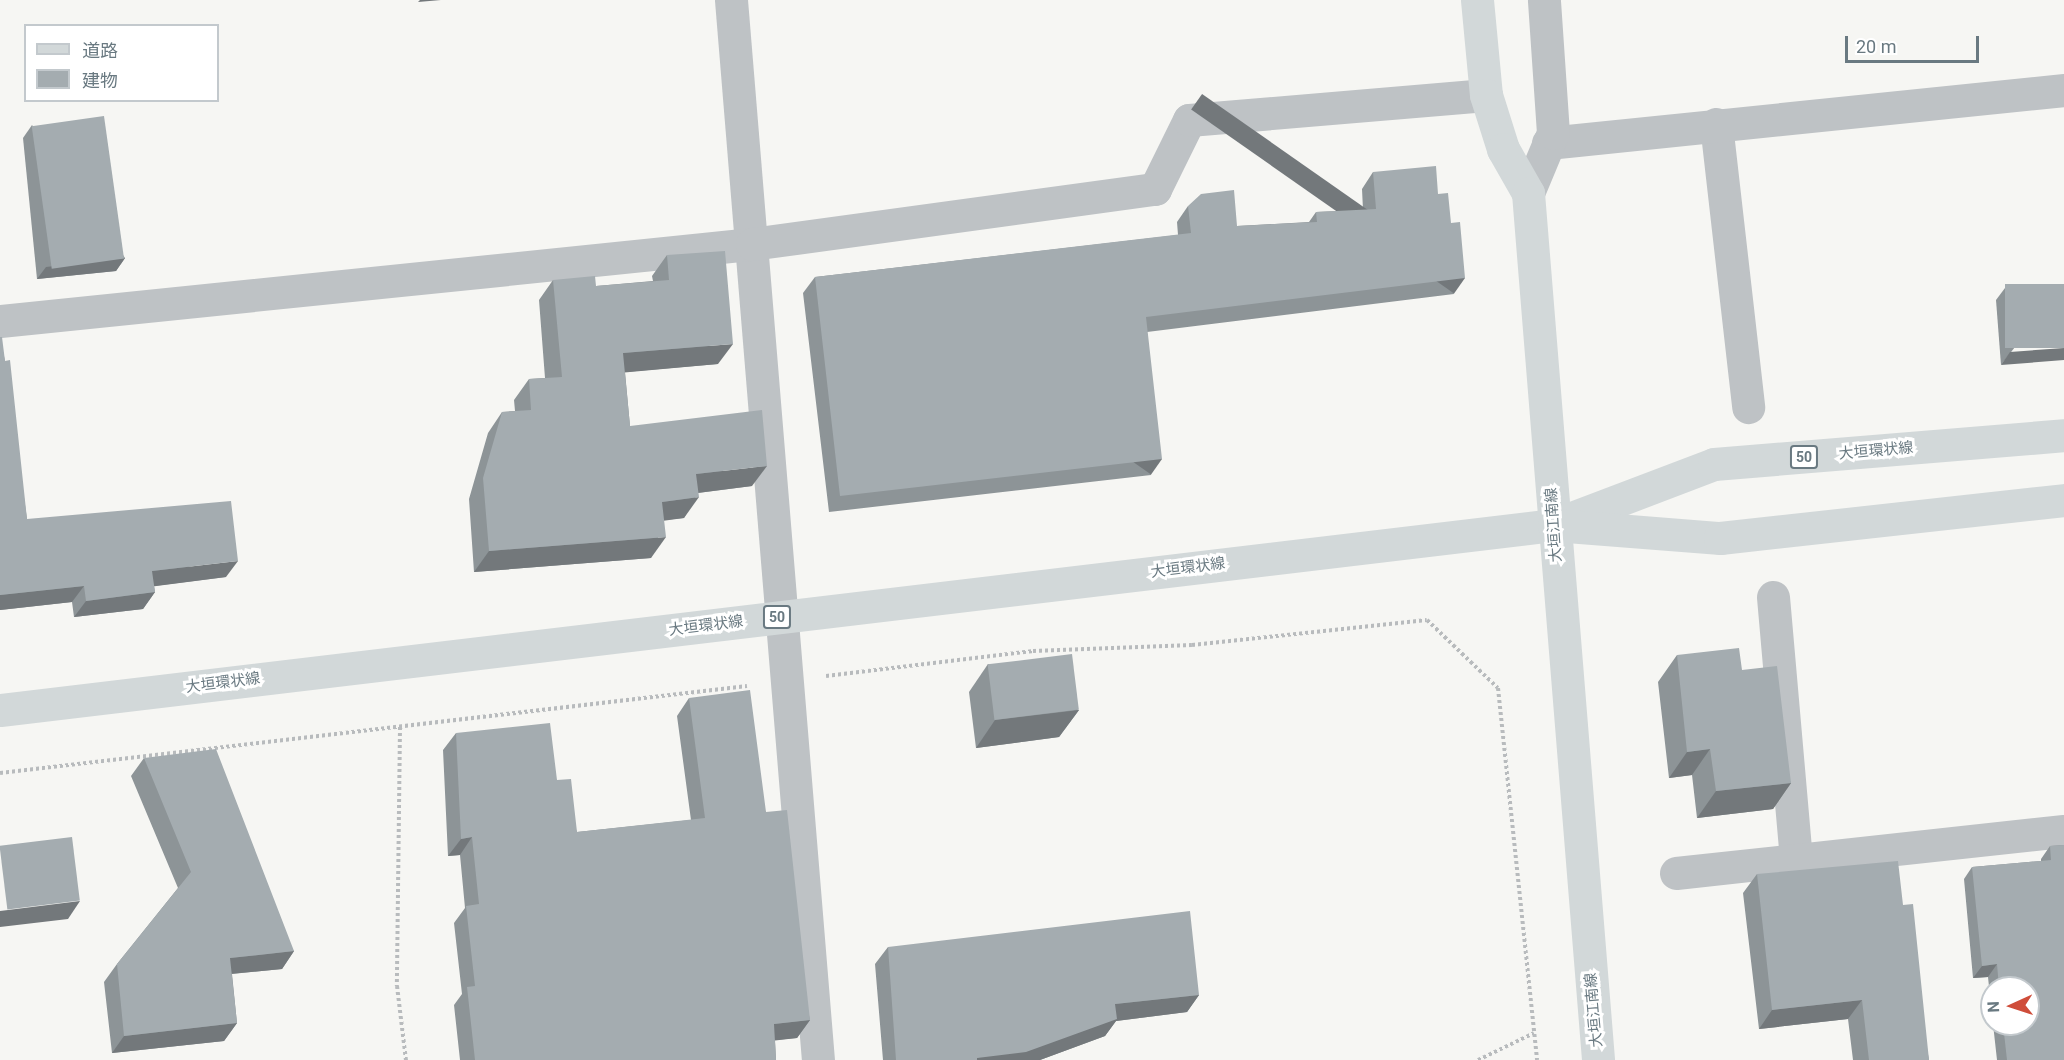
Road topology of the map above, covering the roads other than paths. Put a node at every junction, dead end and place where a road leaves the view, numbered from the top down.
1 (731, 0) edge
2 (1477, 0) edge
3 (1544, 0) edge
4 (2064, 90) edge
5 (1486, 94) junction
6 (1716, 124) junction
7 (1548, 143) junction
8 (1528, 193) junction
9 (752, 244) junction
10 (0, 321) edge
11 (1748, 407) dead end
12 (2064, 435) edge
13 (2064, 500) edge
14 (1554, 525) junction
15 (1773, 597) dead end
16 (785, 616) junction
17 (0, 710) edge
18 (2064, 831) edge
19 (1796, 860) junction
20 (1676, 873) dead end
21 (818, 1060) edge
22 (1598, 1060) edge

1 - 9 street
2 - 5 main road, 大垣江南線
3 - 7 street
4 - 6 street
5 - 8 main road, 大垣江南線
5 - 9 street
6 - 7 street
6 - 11 street
7 - 8 street
8 - 14 main road, 大垣江南線
9 - 10 street
9 - 16 street
12 - 14 main road, 大垣環状線 / 50
13 - 14 main road, 大垣環状線 / 50
14 - 16 main road, 大垣環状線 / 50
14 - 22 main road, 大垣江南線
15 - 19 street
16 - 17 main road, 大垣環状線 / 50
16 - 21 street
18 - 19 street
19 - 20 street

